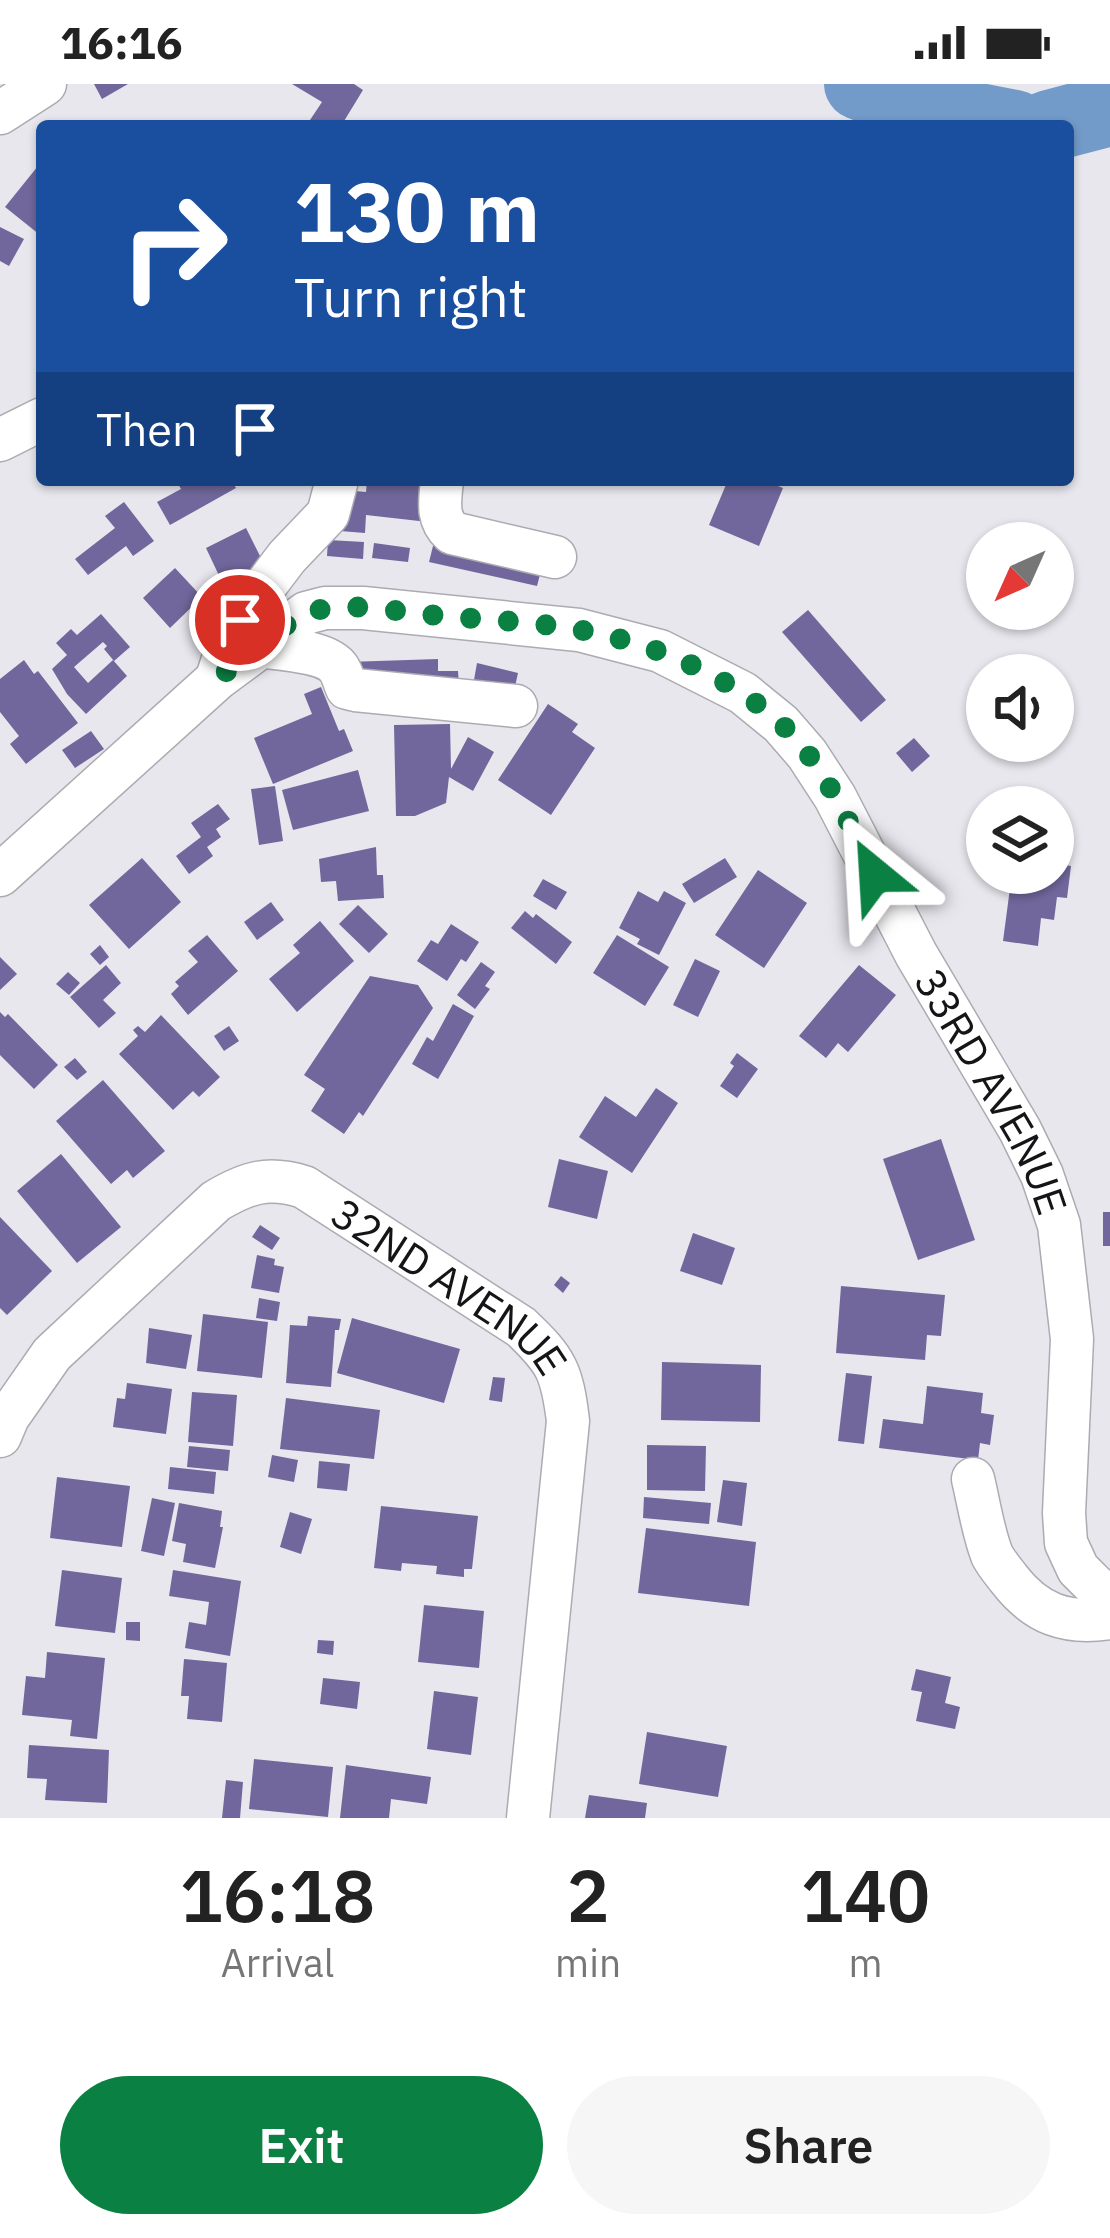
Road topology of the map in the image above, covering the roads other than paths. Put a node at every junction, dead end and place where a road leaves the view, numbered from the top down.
1 (45, 84) edge
2 (0, 113) edge
3 (36, 421) edge
4 (0, 440) edge
5 (336, 486) edge
6 (442, 486) edge
7 (555, 557) dead end
8 (259, 646) junction
9 (217, 679) junction
10 (517, 706) dead end
11 (0, 875) edge
12 (0, 1436) edge
13 (973, 1480) dead end
14 (1110, 1593) edge
15 (1110, 1618) edge
16 (528, 1818) edge

1 - 2 street
3 - 4 street
5 - 9 street
6 - 7 street
8 - 9 street, 33RD AVENUE
8 - 10 street
8 - 14 street, 33RD AVENUE
9 - 11 street, 33RD AVENUE
12 - 16 street, 32ND AVENUE
13 - 15 street

